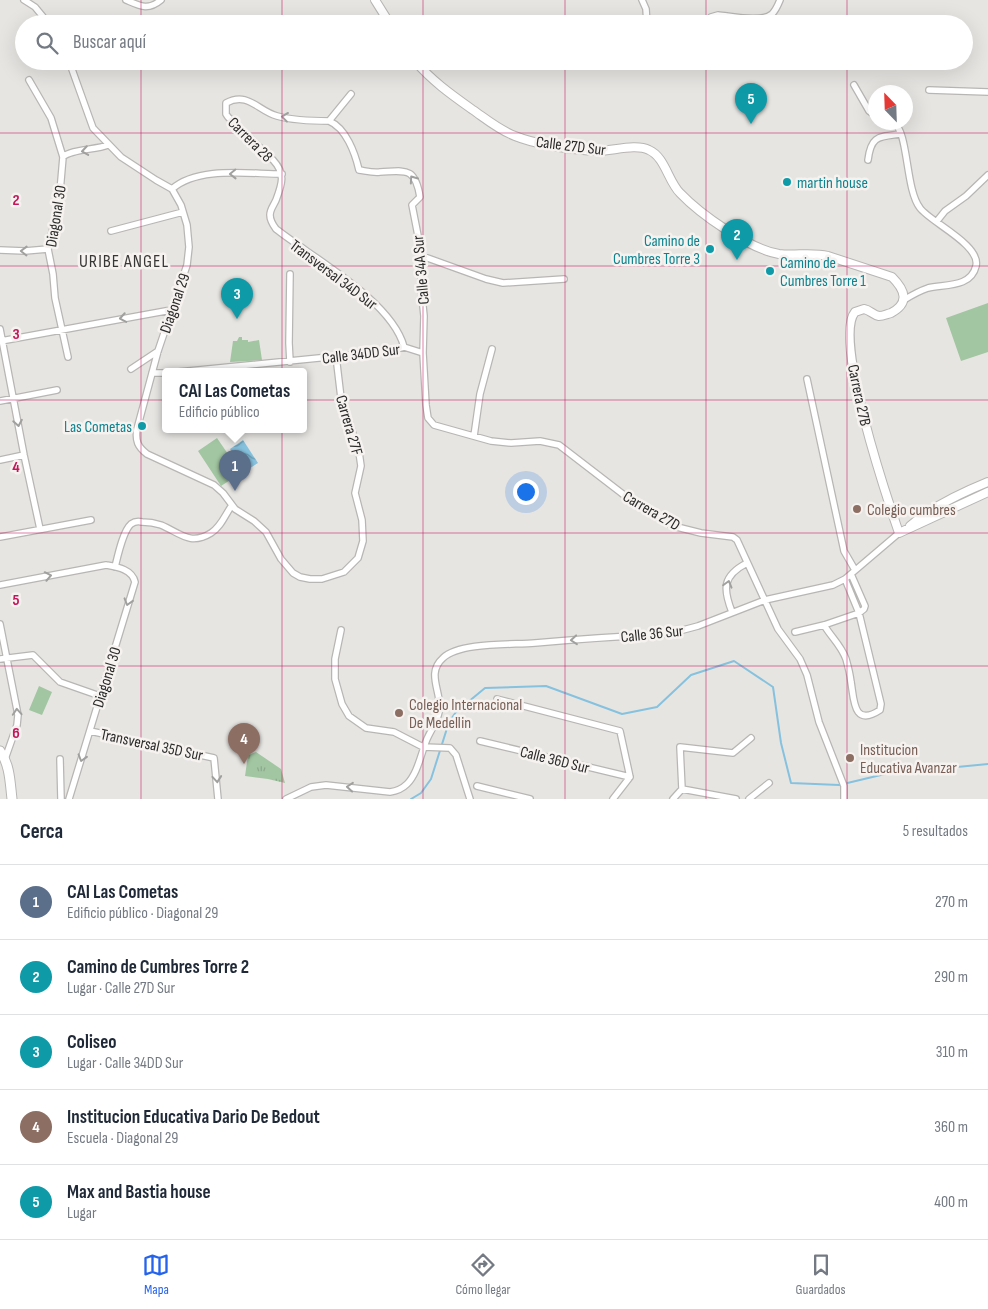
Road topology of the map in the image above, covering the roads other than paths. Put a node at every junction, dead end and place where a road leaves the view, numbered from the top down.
1 (126, 0) edge
2 (161, 0) edge
3 (375, 0) edge
4 (642, 0) edge
5 (780, 0) edge
6 (26, 1) edge
7 (42, 15) edge
8 (384, 15) edge
9 (646, 15) edge
10 (771, 15) edge
11 (72, 70) edge
12 (424, 70) edge
13 (29, 80) dead end
14 (854, 85) dead end
15 (928, 90) dead end
16 (988, 92) edge
17 (351, 94) dead end
18 (868, 108) edge
19 (329, 121) junction
20 (900, 130) edge
21 (902, 134) junction
22 (108, 145) junction
23 (64, 158) junction
24 (868, 160) dead end
25 (282, 174) junction
26 (988, 175) edge
27 (172, 189) junction
28 (183, 212) junction
29 (937, 221) junction
30 (276, 229) joint
31 (111, 231) dead end
32 (48, 249) junction
33 (0, 250) edge
34 (422, 256) junction
35 (290, 274) dead end
36 (564, 279) dead end
37 (904, 300) junction
38 (171, 310) junction
39 (0, 329) edge
40 (63, 329) junction
41 (2, 341) edge
42 (404, 347) junction
43 (492, 349) dead end
44 (158, 351) junction
45 (423, 353) junction
46 (336, 356) junction
47 (68, 357) dead end
48 (290, 362) junction
49 (223, 368) edge
50 (131, 369) dead end
51 (152, 373) junction
52 (162, 373) edge
53 (807, 379) dead end
54 (57, 390) dead end
55 (14, 399) junction
56 (0, 401) edge
57 (474, 436) junction
58 (24, 455) junction
59 (0, 460) edge
60 (988, 482) edge
61 (988, 492) edge
62 (232, 506) junction
63 (91, 520) dead end
64 (40, 530) junction
65 (902, 531) junction
66 (0, 537) edge
67 (361, 552) joint
68 (747, 563) junction
69 (115, 566) junction
70 (853, 572) junction
71 (845, 579) junction
72 (0, 585) edge
73 (766, 600) junction
74 (732, 612) junction
75 (860, 613) junction
76 (0, 624) edge
77 (824, 625) junction
78 (341, 630) dead end
79 (795, 632) dead end
80 (3, 658) edge
81 (100, 696) junction
82 (497, 699) dead end
83 (90, 731) junction
84 (751, 738) dead end
85 (480, 741) dead end
86 (426, 747) junction
87 (3, 755) edge
88 (60, 760) dead end
89 (630, 777) junction
90 (769, 783) dead end
91 (477, 786) dead end
92 (682, 789) junction
93 (12, 799) edge
94 (61, 799) edge
95 (69, 799) edge
96 (218, 799) edge
97 (286, 799) edge
98 (470, 799) edge
99 (530, 799) edge
100 (613, 799) edge
101 (673, 799) edge
102 (736, 799) edge
103 (749, 799) edge
104 (844, 799) edge

1 - 2 street
3 - 8 street
4 - 9 street
5 - 10 street
6 - 7 street
11 - 22 street
12 - 37 street, Calle 27D Sur
13 - 23 street, Diagonal 30
14 - 18 street
15 - 16 street
17 - 19 street
19 -> 25 street, Carrera 28
34 -> 19 street, Calle 34A Sur
20 - 21 street
21 - 24 street
21 - 29 street
22 -> 23 street
22 - 27 street
23 - 32 street, Diagonal 30
25 -> 27 street
25 - 30 street, Carrera 28
26 - 29 street
27 - 28 street, Diagonal 29
28 - 31 street
28 - 38 street, Diagonal 29
29 - 37 street
30 - 42 street, Transversal 34D Sur
32 -> 33 street
32 - 40 street, Diagonal 30
34 - 36 street
34 - 45 street, Calle 34A Sur
35 - 48 street
37 - 65 street, Carrera 27B
38 -> 40 street
38 - 44 street, Diagonal 29
39 - 41 street
40 - 41 street
40 - 47 street, Diagonal 30
41 - 55 street
42 - 45 street, Calle 34DD Sur
42 - 46 street, Calle 34DD Sur
43 - 57 street
44 - 50 street
44 - 51 street, Diagonal 29
45 - 57 street, Carrera 27D
46 - 48 street, Calle 34DD Sur
46 - 67 street, Carrera 27F
48 - 49 street, Calle 34DD Sur
51 - 52 street
51 - 62 street, Diagonal 29
53 - 70 street
54 - 55 street
55 - 56 street
55 -> 58 street
57 - 68 street, Carrera 27D
58 - 59 street
58 - 64 street
60 - 65 street, Calle 36 Sur
61 - 65 street, Calle 36 Sur
62 - 67 street, Diagonal 29
62 - 69 street
63 - 64 street
64 - 66 street
65 - 70 street, Calle 36 Sur
68 - 73 street, Carrera 27D
74 -> 68 street
72 -> 69 street
69 -> 81 street, Diagonal 30
70 - 71 street, Calle 36 Sur
70 - 75 street
71 - 73 street, Calle 36 Sur
71 - 75 street
73 - 74 street, Calle 36 Sur
73 - 104 street, Carrera 27D
74 -> 86 street, Calle 36 Sur
75 - 77 street
75 - 77 street
76 - 80 street
77 - 79 street
78 - 86 street
80 - 81 street
87 -> 80 street
81 - 83 street, Diagonal 30
82 - 89 street
83 -> 95 street, Diagonal 30
83 -> 96 street, Transversal 35D Sur
84 - 92 street
85 - 89 street, Calle 36D Sur
86 -> 97 street
86 - 98 street
87 - 93 main road
88 - 94 street
89 - 100 street
90 - 103 street
91 - 99 street
92 - 101 street
92 - 102 street

